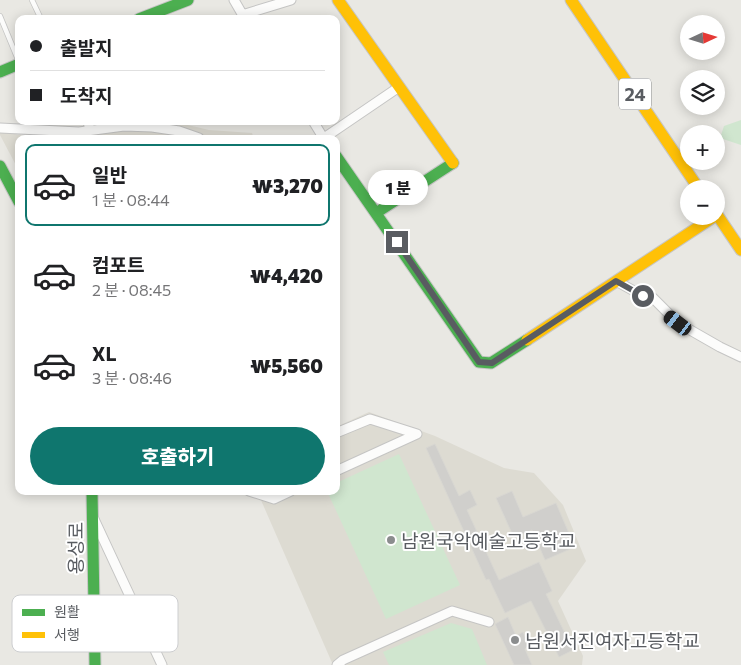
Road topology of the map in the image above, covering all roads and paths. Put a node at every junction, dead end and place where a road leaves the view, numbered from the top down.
1 (32, 0) edge
2 (188, 0) edge
3 (234, 0) edge
4 (290, 0) edge
5 (338, 0) edge
6 (570, 0) edge
7 (39, 15) edge
8 (149, 15) edge
9 (242, 15) edge
10 (249, 15) edge
11 (0, 16) edge
12 (15, 53) edge
13 (15, 65) edge
14 (0, 72) edge
15 (399, 87) junction
16 (89, 125) edge
17 (0, 128) edge
18 (90, 131) junction
19 (191, 135) edge
20 (328, 135) edge
21 (340, 162) edge
22 (0, 166) edge
23 (694, 180) edge
24 (15, 194) edge
25 (376, 212) junction
26 (701, 225) edge
27 (723, 225) edge
28 (741, 250) edge
29 (616, 281) junction
30 (741, 357) edge
31 (340, 431) edge
32 (340, 469) edge
33 (92, 495) edge
34 (262, 495) edge
35 (283, 495) edge
36 (93, 516) junction
37 (94, 595) edge
38 (130, 595) edge
39 (489, 622) dead end
40 (94, 652) edge
41 (156, 652) edge
42 (94, 665) edge
43 (162, 665) edge
44 (337, 665) edge

1 - 7 lane
2 - 8 street
3 - 9 street
4 - 10 street
5 - 15 street
6 - 23 street, 24
11 - 12 lane
13 - 14 street
15 - 20 street
15 - 25 street
16 - 18 street
17 - 18 street
18 - 19 street
21 - 25 street
22 - 24 street
25 - 29 street
26 - 29 street
27 - 28 street
29 - 30 street
31 - 32 street
33 - 36 street, 용성로
34 - 35 street
36 - 37 street, 용성로
36 - 38 street
39 - 44 street
40 - 42 street, 용성로
41 - 43 street

